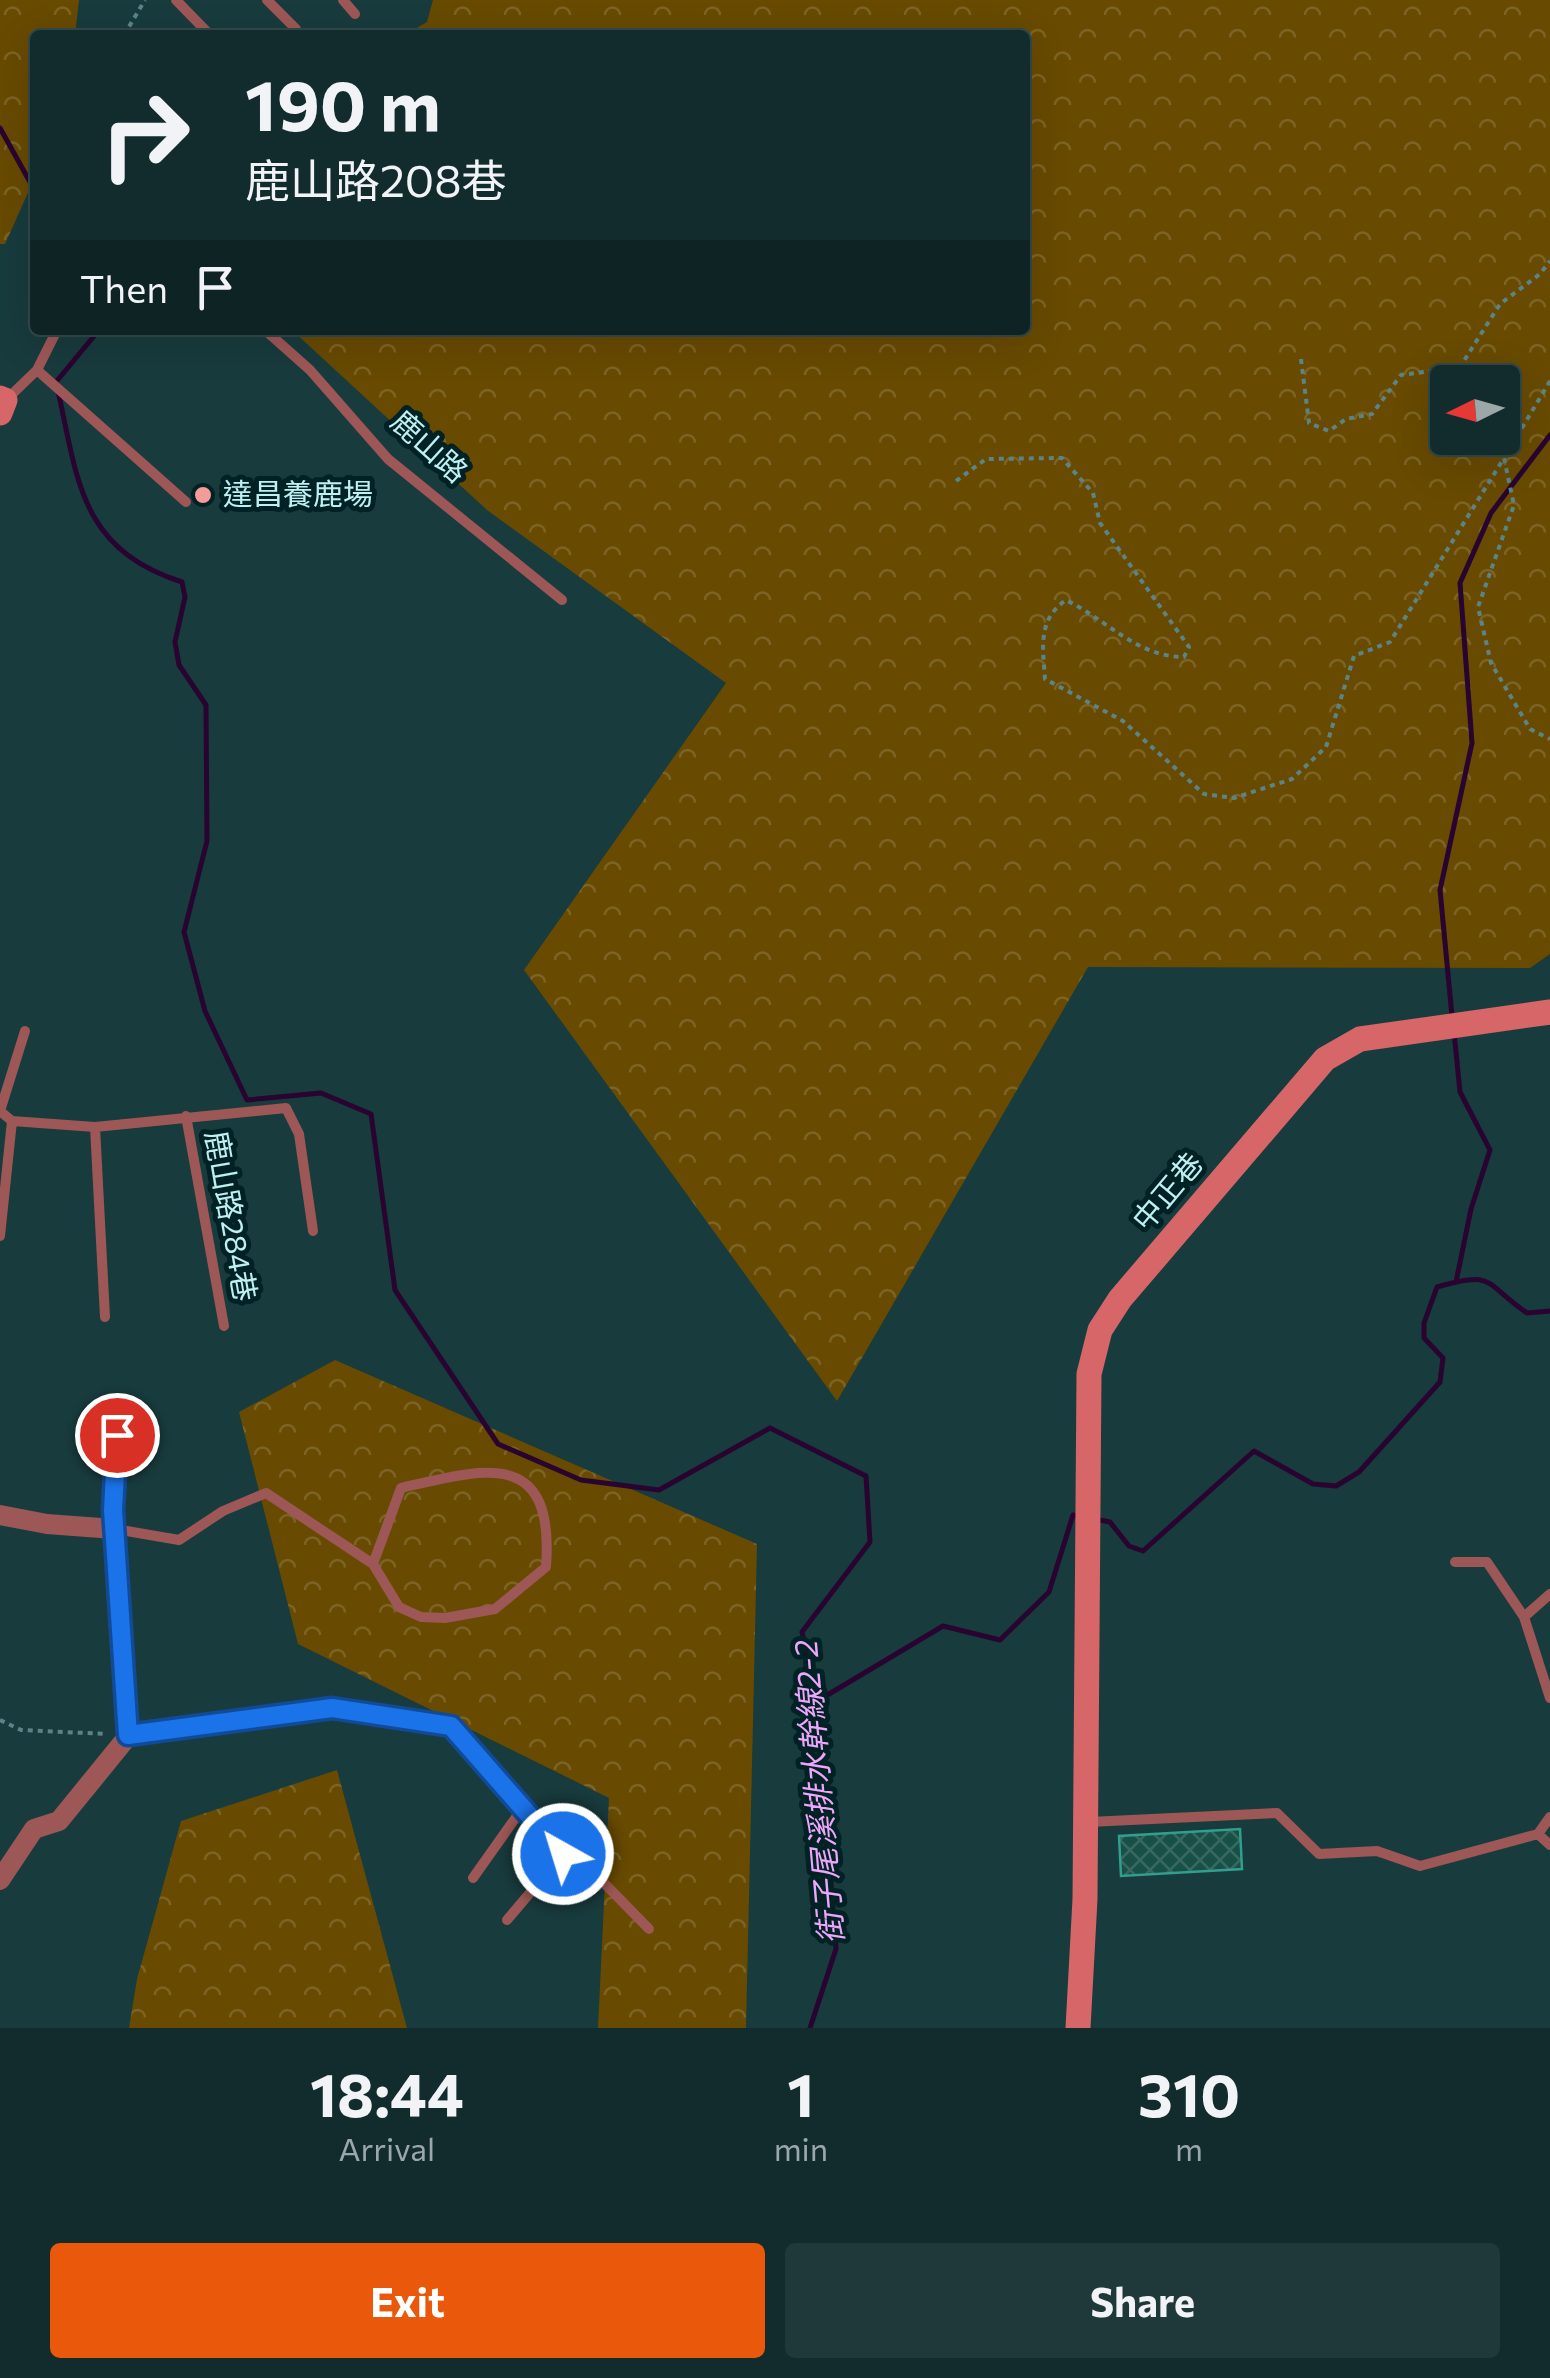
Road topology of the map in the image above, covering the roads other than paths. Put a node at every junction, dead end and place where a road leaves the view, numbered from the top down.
1 (176, 0) edge
2 (267, 0) edge
3 (343, 0) edge
4 (355, 14) dead end
5 (296, 28) dead end
6 (205, 30) edge
7 (54, 335) edge
8 (271, 335) edge
9 (37, 370) junction
10 (2, 404) edge
11 (186, 502) dead end
12 (562, 600) dead end
13 (1550, 1012) edge
14 (25, 1031) dead end
15 (0, 1111) edge
16 (186, 1116) junction
17 (12, 1121) junction
18 (95, 1127) junction
19 (2, 1205) edge
20 (313, 1231) dead end
21 (0, 1236) edge
22 (105, 1316) dead end
23 (224, 1326) dead end
24 (117, 1435) dead end
25 (0, 1514) edge
26 (114, 1528) junction
27 (1455, 1562) dead end
28 (374, 1564) junction
29 (1550, 1594) edge
30 (1524, 1617) junction
31 (1550, 1698) edge
32 (128, 1735) junction
33 (524, 1806) junction
34 (1550, 1817) edge
35 (1086, 1822) junction
36 (1538, 1834) junction
37 (1550, 1844) edge
38 (563, 1854) junction
39 (473, 1878) dead end
40 (0, 1880) edge
41 (506, 1920) dead end
42 (648, 1929) dead end
43 (1078, 2028) edge

1 - 6 lane
2 - 5 lane
3 - 4 lane
7 - 9 lane
8 - 12 lane, 鹿山路
9 - 10 lane
9 - 11 lane
13 - 35 street, 中正巷
14 - 15 lane
15 - 17 lane
16 - 18 lane, 鹿山路284巷
16 - 20 lane, 鹿山路284巷
16 - 23 lane, 鹿山路284巷
17 - 18 lane, 鹿山路284巷
17 - 19 lane
18 - 22 lane
19 - 21 lane
24 - 26 street
25 - 26 street
26 - 28 lane
26 - 32 street
27 - 30 lane
28 - 28 lane
29 - 30 lane
30 - 31 lane
32 - 33 lane
32 - 40 street
33 - 38 lane
33 - 39 lane
34 - 36 lane
35 - 36 lane
35 - 43 street, 中正巷
36 - 37 lane
38 - 41 lane
38 - 42 lane

